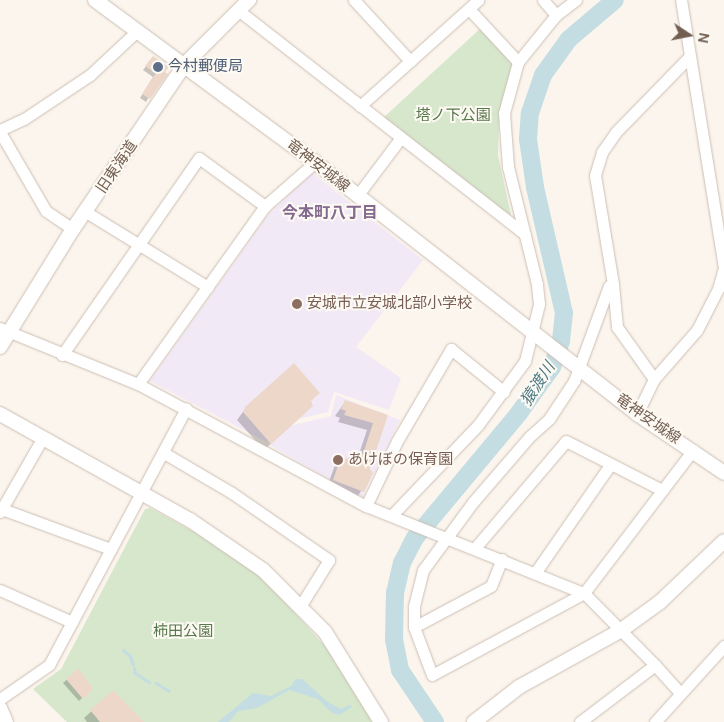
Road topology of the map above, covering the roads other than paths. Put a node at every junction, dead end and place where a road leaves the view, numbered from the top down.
1 (95, 0) edge
2 (249, 0) edge
3 (478, 0) edge
4 (543, 0) edge
5 (576, 0) edge
6 (681, 0) edge
7 (359, 2) edge
8 (469, 9) junction
9 (238, 10) junction
10 (556, 15) junction
11 (137, 31) junction
12 (690, 56) junction
13 (410, 61) junction
14 (518, 62) junction
15 (185, 64) junction
16 (360, 106) junction
17 (0, 131) edge
18 (400, 140) junction
19 (315, 162) junction
20 (357, 196) junction
21 (265, 206) junction
22 (86, 212) junction
23 (74, 229) junction
24 (525, 234) junction
25 (139, 246) junction
26 (613, 284) junction
27 (208, 287) junction
28 (5, 329) edge
29 (535, 333) junction
30 (0, 346) edge
31 (62, 355) junction
32 (576, 366) junction
33 (654, 379) junction
34 (138, 384) junction
35 (504, 392) junction
36 (186, 408) junction
37 (0, 414) edge
38 (638, 414) junction
39 (42, 439) junction
40 (694, 450) junction
41 (164, 453) junction
42 (610, 465) junction
43 (724, 473) edge
44 (662, 490) junction
45 (140, 494) junction
46 (366, 506) junction
47 (1, 511) edge
48 (395, 516) junction
49 (444, 536) junction
50 (724, 541) edge
51 (475, 548) junction
52 (111, 549) junction
53 (502, 559) junction
54 (535, 573) junction
55 (0, 590) edge
56 (584, 593) junction
57 (301, 606) junction
58 (72, 622) junction
59 (414, 627) junction
60 (620, 631) junction
61 (724, 646) edge
62 (655, 665) junction
63 (680, 693) junction
64 (0, 699) edge
65 (0, 708) edge
66 (6, 722) edge
67 (381, 722) edge
68 (474, 722) edge
69 (580, 722) edge
70 (655, 722) edge

1 - 11 street, 竜神安城線
2 - 9 street, 旧東海道
3 - 8 street
4 - 10 street
5 - 10 street
6 - 12 street
7 - 13 street
8 - 13 street
8 - 14 street
9 - 15 street, 旧東海道
9 - 16 street
10 - 14 street
11 - 15 street, 竜神安城線
11 - 17 street
12 - 26 street
12 - 33 street
13 - 16 street
14 - 24 street
15 - 19 street, 竜神安城線
15 - 22 street, 旧東海道
16 - 18 street
17 - 23 street
18 - 20 street
18 - 24 street
19 - 20 street, 竜神安城線
19 - 21 street
20 - 29 street, 竜神安城線
21 - 25 street
21 - 27 street
22 - 23 street, 旧東海道
22 - 25 street
23 - 28 street, 旧東海道
24 - 29 street
25 - 27 street
25 - 31 street
26 - 32 street
26 - 33 street
27 - 34 street
28 - 30 street, 旧東海道
28 - 31 street
29 - 32 street, 竜神安城線
29 - 35 street
31 - 34 street
32 - 38 street, 竜神安城線
32 - 49 street
33 - 38 street
34 - 36 street
35 - 46 street
35 - 48 street
36 - 41 street
36 - 46 street
37 - 39 street
38 - 40 street, 竜神安城線
39 - 45 street
39 - 47 street
40 - 43 street, 竜神安城線
40 - 44 street
41 - 45 street
41 - 57 street
42 - 44 street
42 - 51 street
42 - 54 street
44 - 56 street
45 - 52 street
45 - 57 street
46 - 48 street
47 - 52 street
48 - 49 street
49 - 51 street
49 - 59 street
50 - 60 street
51 - 53 street
52 - 58 street
53 - 54 street
53 - 59 street
54 - 56 street
55 - 58 street
56 - 59 street
56 - 60 street
57 - 67 street
58 - 64 street
60 - 62 street
60 - 68 street
61 - 63 street
62 - 63 street
62 - 69 street
63 - 70 street
65 - 66 street

